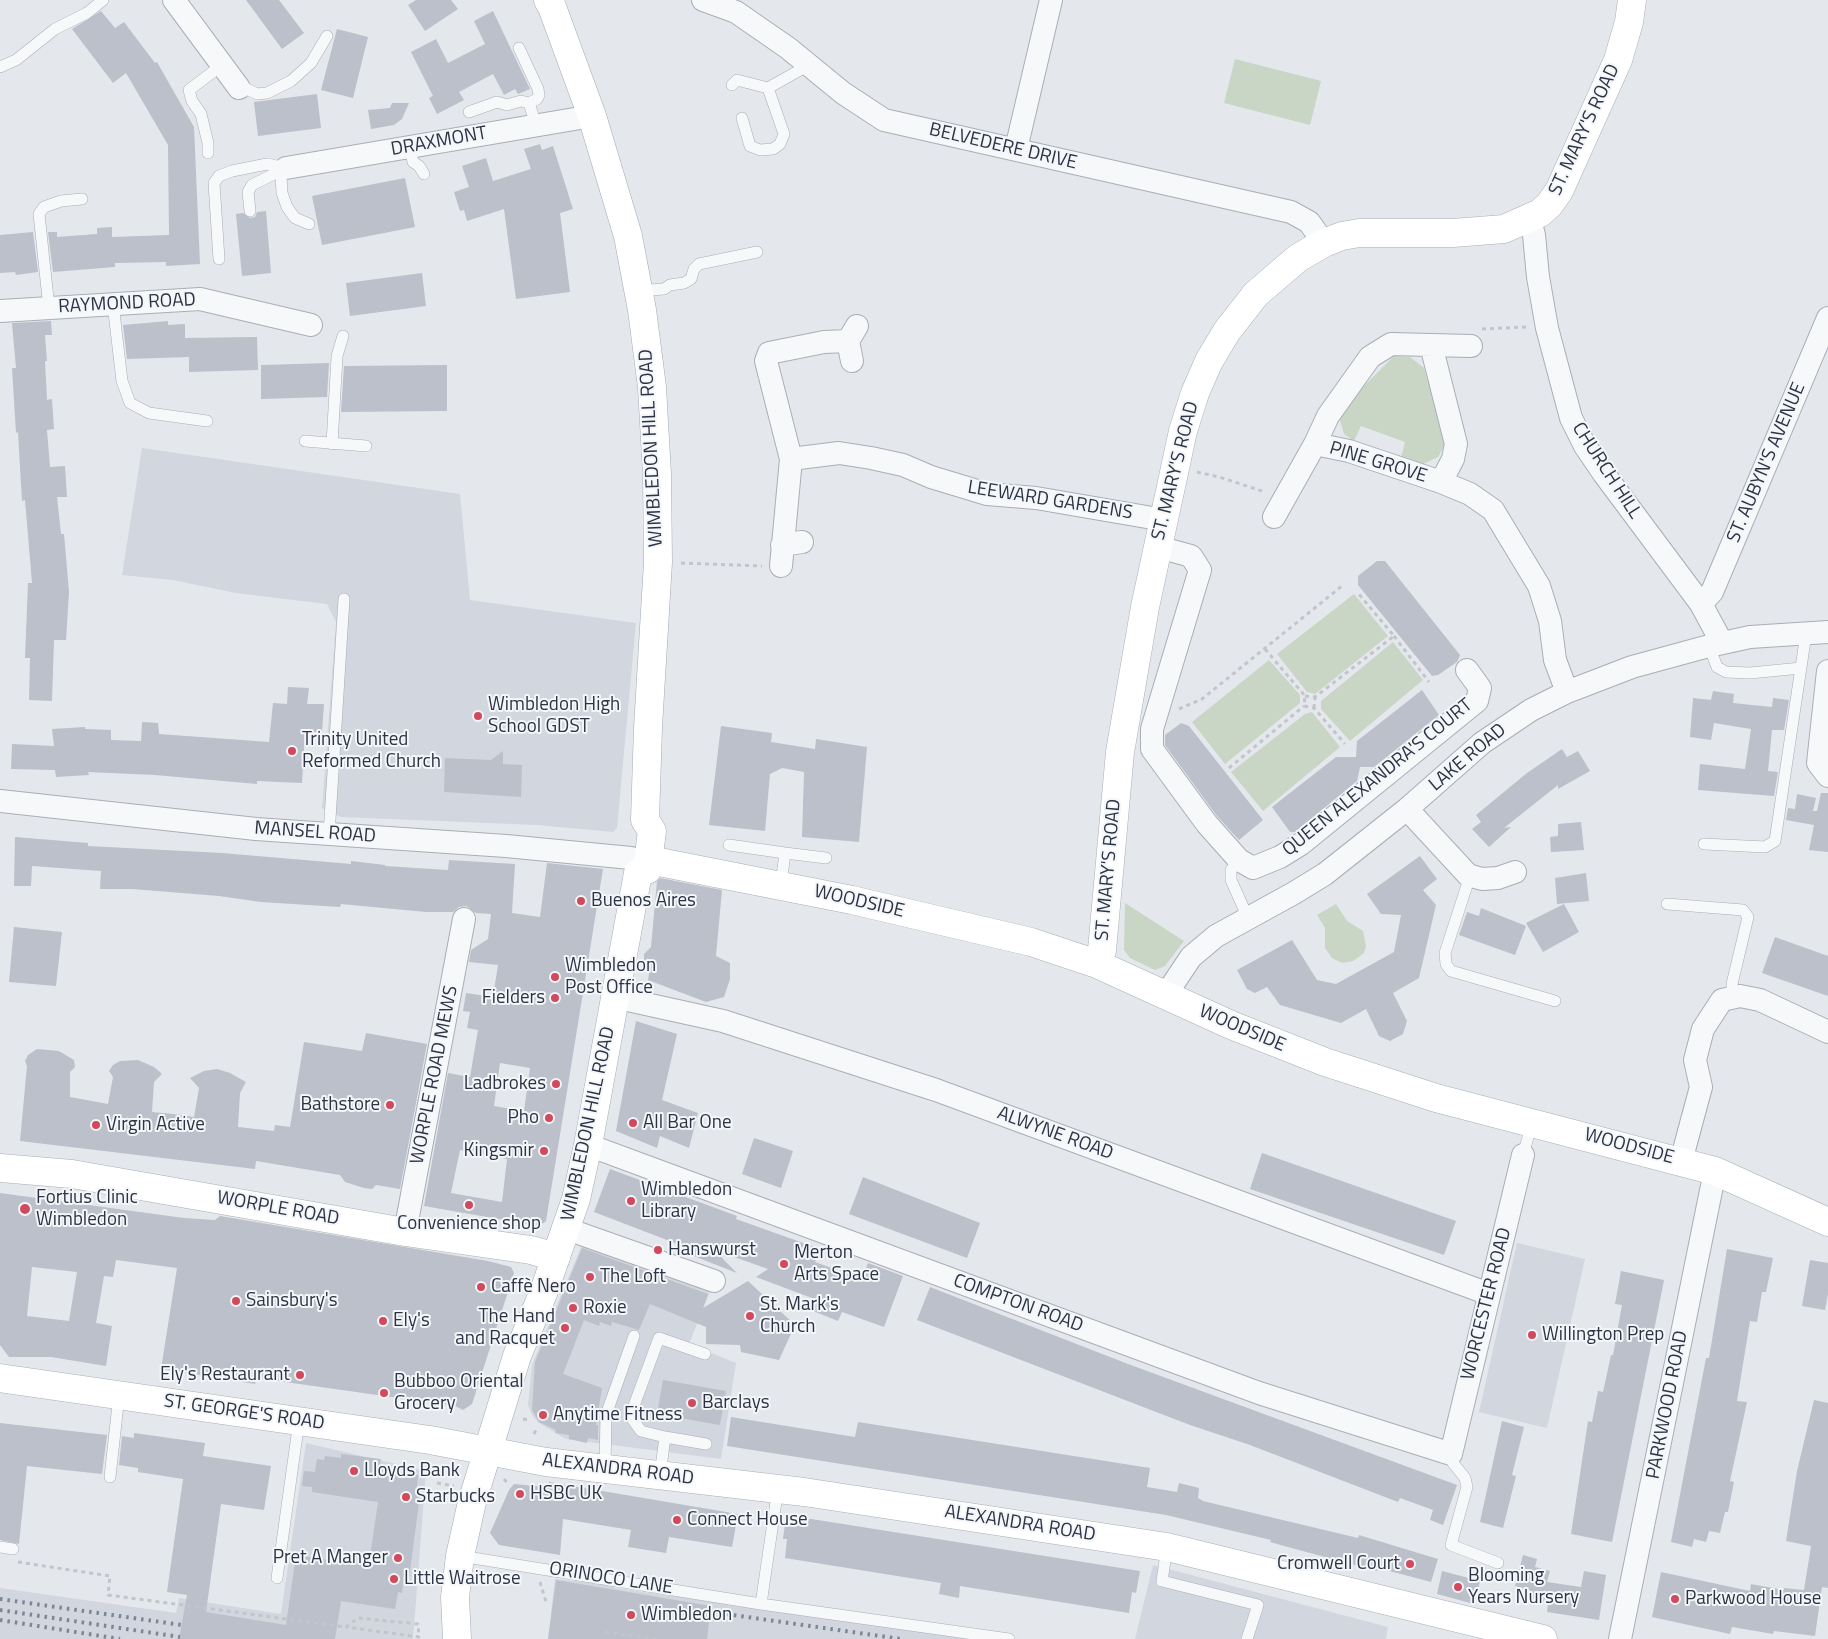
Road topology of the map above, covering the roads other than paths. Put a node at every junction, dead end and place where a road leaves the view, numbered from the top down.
1 (103, 0) edge
2 (174, 0) edge
3 (703, 0) edge
4 (1051, 0) edge
5 (1632, 0) edge
6 (556, 2) edge
7 (327, 36) dead end
8 (519, 48) dead end
9 (222, 65) junction
10 (809, 65) junction
11 (0, 67) edge
12 (732, 85) dead end
13 (238, 86) joint
14 (768, 88) junction
15 (529, 103) junction
16 (469, 112) dead end
17 (592, 116) junction
18 (742, 118) dead end
19 (536, 125) junction
20 (410, 147) junction
21 (1016, 149) junction
22 (208, 153) dead end
23 (286, 168) junction
24 (424, 174) dead end
25 (82, 199) dead end
26 (250, 211) dead end
27 (1530, 220) junction
28 (309, 224) dead end
29 (1324, 242) junction
30 (757, 252) dead end
31 (219, 259) dead end
32 (638, 291) junction
33 (112, 304) junction
34 (49, 308) junction
35 (0, 311) edge
36 (1828, 318) edge
37 (311, 325) dead end
38 (343, 336) dead end
39 (852, 343) dead end
40 (1431, 345) junction
41 (1471, 346) road end
42 (207, 421) dead end
43 (305, 442) dead end
44 (332, 444) junction
45 (1315, 444) junction
46 (366, 446) dead end
47 (791, 459) junction
48 (1441, 482) junction
49 (1278, 508) road end
50 (1164, 520) junction
51 (1158, 546) junction
52 (788, 551) road end
53 (344, 599) dead end
54 (1701, 604) junction
55 (1828, 632) edge
56 (1806, 634) junction
57 (1715, 645) junction
58 (1801, 668) junction
59 (1467, 670) dead end
60 (1828, 671) edge
61 (1567, 692) junction
62 (1828, 776) edge
63 (0, 801) edge
64 (1407, 809) junction
65 (328, 835) junction
66 (1704, 844) dead end
67 (729, 846) dead end
68 (785, 852) junction
69 (826, 858) dead end
70 (1239, 860) junction
71 (640, 864) junction
72 (1515, 872) dead end
73 (1470, 876) junction
74 (781, 884) junction
75 (1668, 904) dead end
76 (1248, 918) junction
77 (464, 919) dead end
78 (1097, 964) junction
79 (1166, 996) junction
80 (614, 997) junction
81 (1733, 998) junction
82 (1555, 1001) dead end
83 (1828, 1032) edge
84 (1532, 1122) junction
85 (588, 1145) junction
86 (1523, 1155) joint
87 (1681, 1162) junction
88 (0, 1168) edge
89 (1715, 1171) junction
90 (1828, 1222) edge
91 (567, 1229) junction
92 (405, 1232) junction
93 (556, 1257) junction
94 (714, 1281) dead end
95 (1489, 1294) junction
96 (634, 1336) dead end
97 (705, 1354) dead end
98 (0, 1378) edge
99 (119, 1395) junction
100 (299, 1421) junction
101 (665, 1437) junction
102 (706, 1444) dead end
103 (488, 1452) junction
104 (1451, 1454) junction
105 (605, 1469) junction
106 (660, 1475) junction
107 (110, 1477) dead end
108 (778, 1488) junction
109 (0, 1547) edge
110 (1168, 1547) junction
111 (13, 1549) dead end
112 (460, 1556) junction
113 (1498, 1563) dead end
114 (277, 1578) dead end
115 (761, 1604) junction
116 (457, 1639) edge
117 (1009, 1639) edge
118 (1247, 1639) edge
119 (1543, 1639) edge
120 (1620, 1639) edge

1 - 11 lane
2 - 9 street
3 - 10 street, BELVEDERE DRIVE
4 - 21 street
5 - 27 main road, ST. MARY'S ROAD
6 - 17 main road, WIMBLEDON HILL ROAD
7 - 13 lane
8 - 15 lane
9 - 13 street
9 - 22 lane
10 - 14 lane
10 - 21 street, BELVEDERE DRIVE
12 - 14 lane
14 - 18 lane
15 - 16 lane
15 - 19 lane
17 - 19 street, DRAXMONT
17 - 32 main road, WIMBLEDON HILL ROAD
19 - 20 street, DRAXMONT
20 - 23 street, DRAXMONT
20 - 24 lane
21 - 29 street, BELVEDERE DRIVE
23 - 26 lane
23 - 28 lane
23 - 31 lane
25 - 34 lane
27 - 29 main road, ST. MARY'S ROAD
27 - 54 street, CHURCH HILL
29 - 50 main road, ST. MARY'S ROAD
30 - 32 lane
32 - 71 main road, WIMBLEDON HILL ROAD
33 - 34 street, RAYMOND ROAD
33 - 37 street, RAYMOND ROAD
33 - 42 lane
34 - 35 street, RAYMOND ROAD
36 - 54 street, ST. AUBYN'S AVENUE
38 - 44 lane
39 - 47 street
40 - 41 street, PINE GROVE
40 - 45 street, PINE GROVE
40 - 48 street, PINE GROVE
43 - 44 lane
44 - 46 lane
45 - 48 street, PINE GROVE
45 - 49 street, PINE GROVE
47 - 50 street, LEEWARD GARDENS
47 - 52 street
48 - 61 street, PINE GROVE
50 - 51 main road, ST. MARY'S ROAD
51 - 70 street
51 - 78 main road, ST. MARY'S ROAD
53 - 65 lane
54 - 57 street, CHURCH HILL
55 - 56 street, LAKE ROAD
56 - 57 street, LAKE ROAD
56 - 58 lane
57 - 58 lane
57 - 61 street, LAKE ROAD
58 - 66 lane
59 - 70 street, QUEEN ALEXANDRA'S COURT
60 - 62 street
61 - 64 street, LAKE ROAD
63 - 65 street, MANSEL ROAD
64 - 73 street
64 - 76 street, LAKE ROAD
65 - 71 street, MANSEL ROAD
67 - 68 lane
68 - 69 lane
68 - 74 lane
70 - 76 lane
71 - 74 main road, WOODSIDE
71 - 80 main road, WIMBLEDON HILL ROAD
72 - 73 street
73 - 82 lane
74 - 78 main road, WOODSIDE
75 - 81 lane
76 - 79 street, LAKE ROAD
77 - 92 street, WORPLE ROAD MEWS
78 - 79 main road, WOODSIDE
79 - 84 main road, WOODSIDE
80 - 85 main road, WIMBLEDON HILL ROAD
80 - 95 street, ALWYNE ROAD
81 - 83 street
81 - 87 street
84 - 86 lane
84 - 87 main road, WOODSIDE
85 - 91 main road, WIMBLEDON HILL ROAD
85 - 104 street, COMPTON ROAD
86 - 95 street, WORCESTER ROAD
87 - 89 main road, WOODSIDE
88 - 92 main road, WORPLE ROAD
89 - 90 main road, WOODSIDE
89 - 120 street, PARKWOOD ROAD
91 - 93 main road, WIMBLEDON HILL ROAD
91 - 94 street
92 - 93 main road, WORPLE ROAD
93 - 103 main road, WIMBLEDON HILL ROAD
95 - 104 street, WORCESTER ROAD
96 - 105 lane
97 - 101 lane
98 - 99 main road, ST. GEORGE'S ROAD
99 - 100 main road, ST. GEORGE'S ROAD
99 - 107 lane
100 - 103 main road, ST. GEORGE'S ROAD
100 - 114 lane
101 - 102 lane
101 - 106 lane
103 - 105 main road, ALEXANDRA ROAD
103 - 112 main road, WIMBLEDON HILL ROAD
104 - 113 lane
105 - 106 main road, ALEXANDRA ROAD
106 - 108 main road, ALEXANDRA ROAD
108 - 110 main road, ALEXANDRA ROAD
108 - 115 lane
109 - 111 lane
110 - 118 lane
110 - 119 main road, ALEXANDRA ROAD
112 - 115 lane, ORINOCO LANE
112 - 116 main road, WIMBLEDON HILL ROAD
115 - 117 lane, ORINOCO LANE

